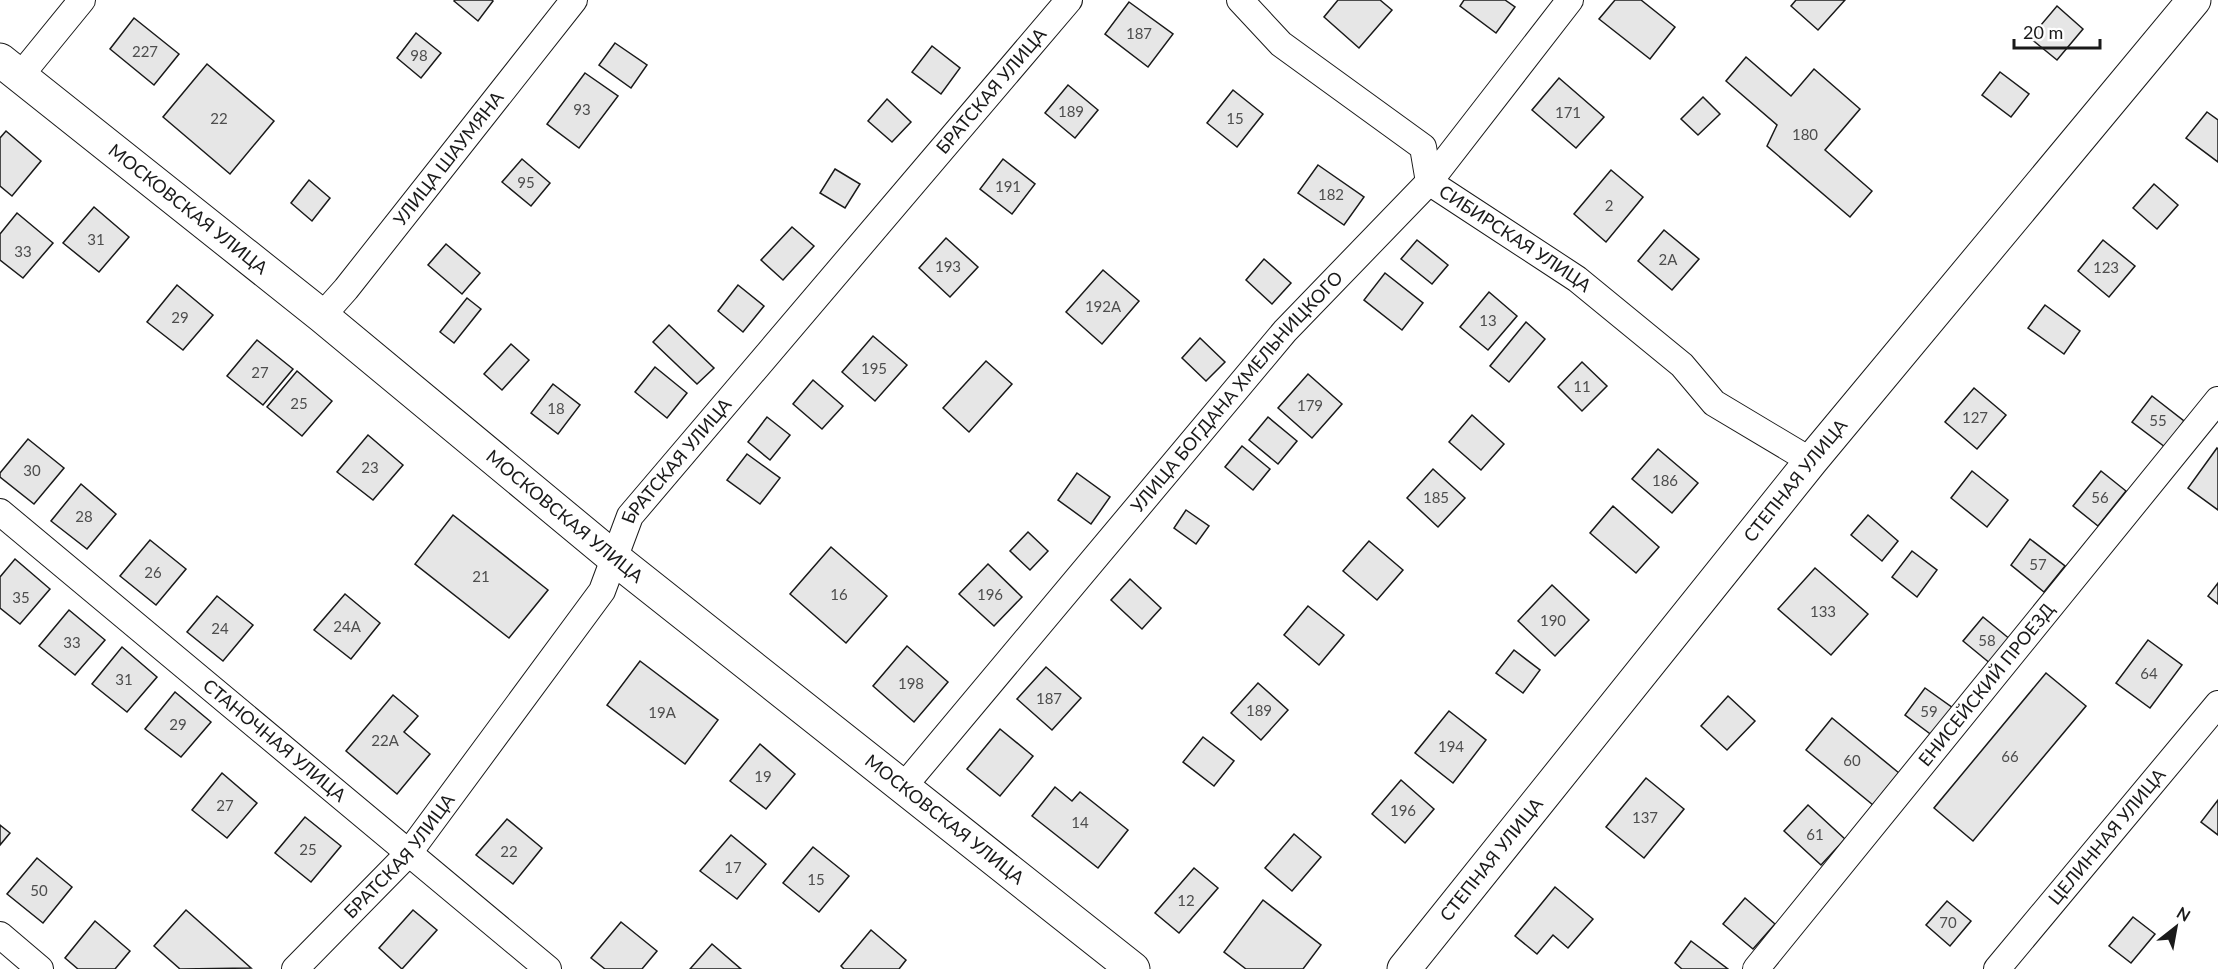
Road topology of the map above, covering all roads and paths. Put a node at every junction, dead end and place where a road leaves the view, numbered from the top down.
1 (82, 0) edge
2 (574, 0) edge
3 (1069, 0) edge
4 (1240, 0) edge
5 (1570, 0) edge
6 (2194, 0) edge
7 (10, 68) edge
8 (1429, 182) junction
9 (322, 316) junction
10 (2218, 400) edge
11 (1811, 460) junction
12 (0, 512) edge
13 (614, 558) junction
14 (2218, 704) edge
15 (904, 786) junction
16 (408, 854) junction
17 (0, 935) edge
18 (40, 969) edge
19 (295, 969) edge
20 (548, 969) edge
21 (1133, 969) edge
22 (1404, 969) edge
23 (1756, 969) edge
24 (1997, 969) edge

1 - 7 street
2 - 9 street, УЛИЦА ШАУМЯНА
3 - 13 street, БРАТСКАЯ УЛИЦА
4 - 8 street, СИБИРСКАЯ УЛИЦА
5 - 8 street, УЛИЦА БОГДАНА ХМЕЛЬНИЦКОГО
6 - 11 street, СТЕПНАЯ УЛИЦА
7 - 9 street, МОСКОВСКАЯ УЛИЦА
8 - 11 street, СИБИРСКАЯ УЛИЦА
8 - 15 street, УЛИЦА БОГДАНА ХМЕЛЬНИЦКОГО
9 - 13 street, МОСКОВСКАЯ УЛИЦА
10 - 23 street, ЕНИСЕЙСКИЙ ПРОЕЗД
11 - 22 street, СТЕПНАЯ УЛИЦА
12 - 16 street, СТАНОЧНАЯ УЛИЦА
13 - 15 street, МОСКОВСКАЯ УЛИЦА
13 - 16 street, БРАТСКАЯ УЛИЦА
14 - 24 street, ЦЕЛИННАЯ УЛИЦА
15 - 21 street, МОСКОВСКАЯ УЛИЦА
16 - 19 street, БРАТСКАЯ УЛИЦА
16 - 20 street, СТАНОЧНАЯ УЛИЦА
17 - 18 street

